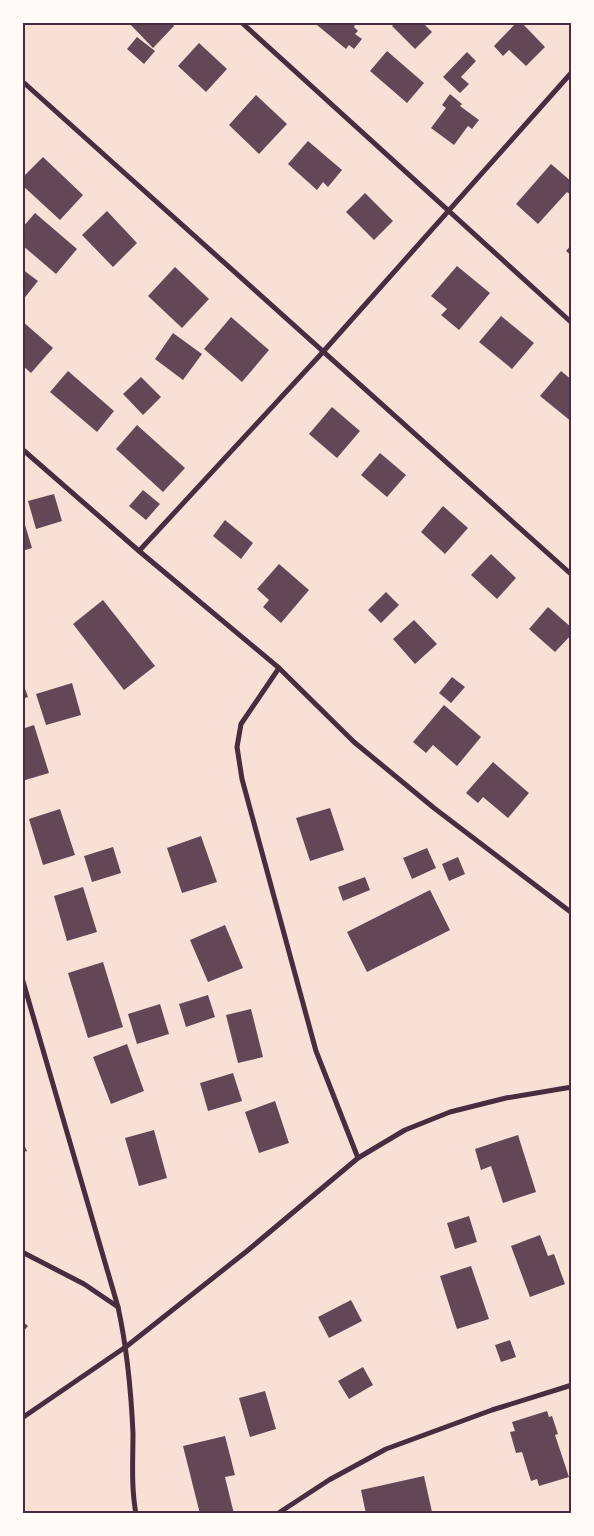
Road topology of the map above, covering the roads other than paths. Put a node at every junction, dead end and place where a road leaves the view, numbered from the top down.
1 (241, 22) edge
2 (572, 72) edge
3 (22, 81) edge
4 (449, 211) junction
5 (572, 323) edge
6 (322, 353) junction
7 (22, 449) edge
8 (139, 552) junction
9 (572, 575) edge
10 (279, 668) junction
11 (572, 914) edge
12 (22, 978) edge
13 (572, 1088) edge
14 (358, 1158) junction
15 (22, 1252) edge
16 (118, 1307) junction
17 (127, 1346) junction
18 (572, 1385) edge
19 (22, 1418) edge
20 (136, 1514) edge
21 (277, 1514) edge

1 - 4 street
2 - 4 street
3 - 6 street
4 - 5 street
4 - 6 street
6 - 8 street
6 - 9 street
7 - 8 street
8 - 10 street
10 - 11 street
10 - 14 street
12 - 16 street
13 - 14 street
14 - 17 street
15 - 16 street
16 - 17 street
17 - 19 street
17 - 20 street
18 - 21 street

